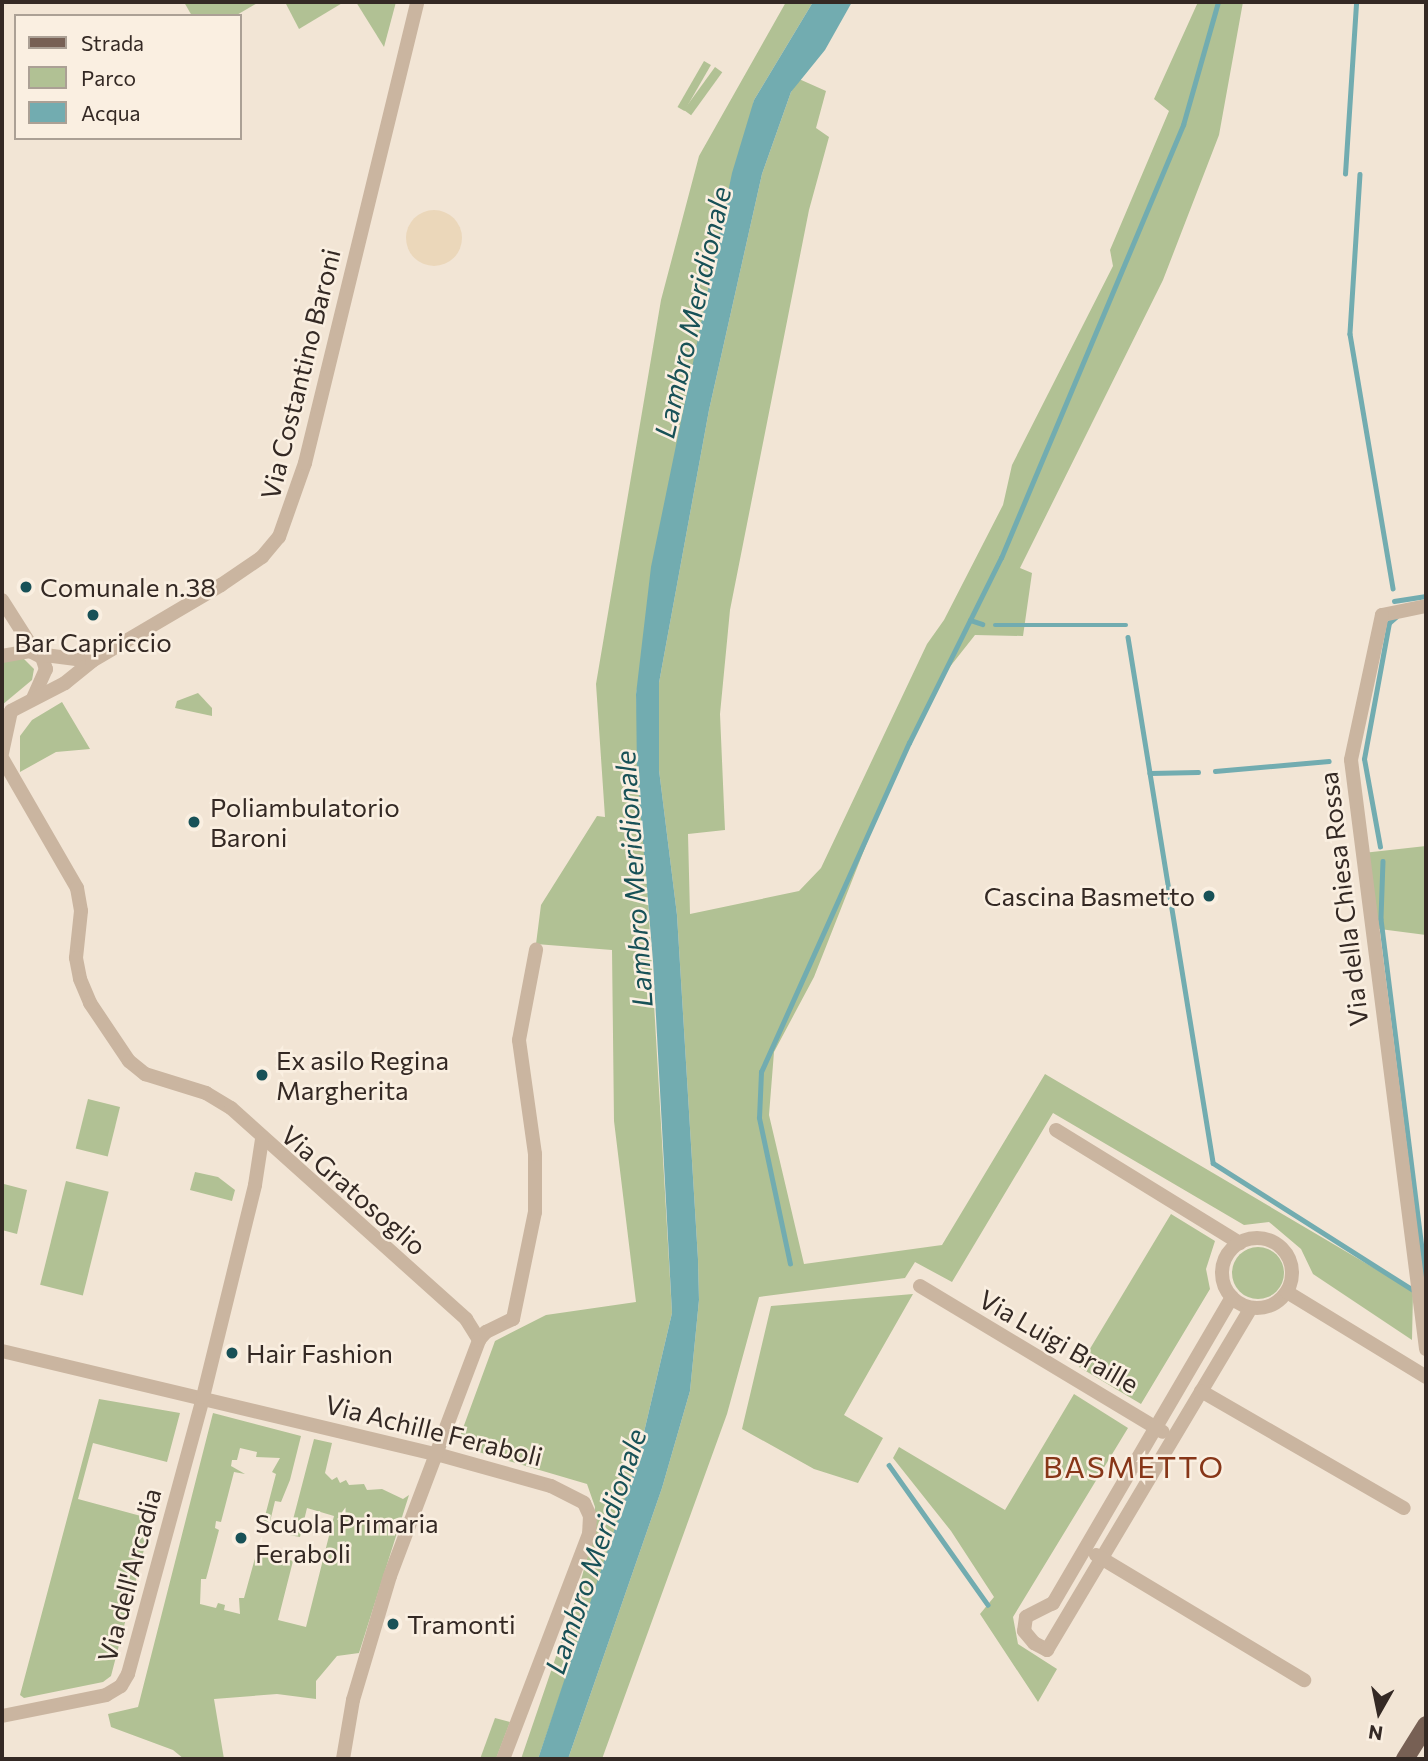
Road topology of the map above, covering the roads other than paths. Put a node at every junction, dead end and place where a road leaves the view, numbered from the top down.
1 (418, 2) edge
2 (2, 600) edge
3 (1426, 606) edge
4 (36, 653) junction
5 (2, 656) edge
6 (92, 661) junction
7 (33, 698) junction
8 (6, 713) edge
9 (2, 756) edge
10 (536, 950) dead end
11 (1056, 1130) dead end
12 (262, 1139) junction
13 (1240, 1242) junction
14 (920, 1286) dead end
15 (1287, 1292) junction
16 (1232, 1297) junction
17 (1251, 1308) junction
18 (479, 1340) junction
19 (1426, 1349) edge
20 (2, 1352) edge
21 (1425, 1372) edge
22 (1201, 1391) junction
23 (203, 1397) junction
24 (1156, 1427) junction
25 (1173, 1438) junction
26 (439, 1455) junction
27 (1404, 1508) dead end
28 (1086, 1548) junction
29 (1101, 1559) junction
30 (1304, 1680) dead end
31 (2, 1716) edge
32 (1426, 1725) edge
33 (343, 1759) edge
34 (503, 1759) edge
35 (1405, 1759) edge

1 - 6 street, Via Costantino Baroni
2 - 4 street
3 - 19 street, Via della Chiesa Rossa
4 - 5 street
4 - 6 street
4 - 7 street
6 - 7 street, Via Costantino Baroni
7 - 8 street, Via Costantino Baroni
8 - 9 street, Via Costantino Baroni
9 - 12 street, Via Costantino Baroni
10 - 18 street
11 - 13 street
12 - 18 street, Via Gratosoglio
12 - 23 street, Via Gratosoglio
13 - 15 street
13 - 16 street
14 - 24 street, Via Luigi Braille
15 - 17 street
15 - 21 street
16 - 17 street
16 - 24 street
17 - 22 street
18 - 26 street
20 - 23 street, Via Achille Feraboli
22 - 25 street
22 - 27 street
23 - 26 street, Via Achille Feraboli
23 - 31 street, Via dell'Arcadia
24 - 25 street, Via Luigi Braille
24 - 28 street
25 - 29 street
26 - 33 street
26 - 34 street, Via Achille Feraboli
28 - 29 street
28 - 29 street
29 - 30 street
32 - 35 main road

